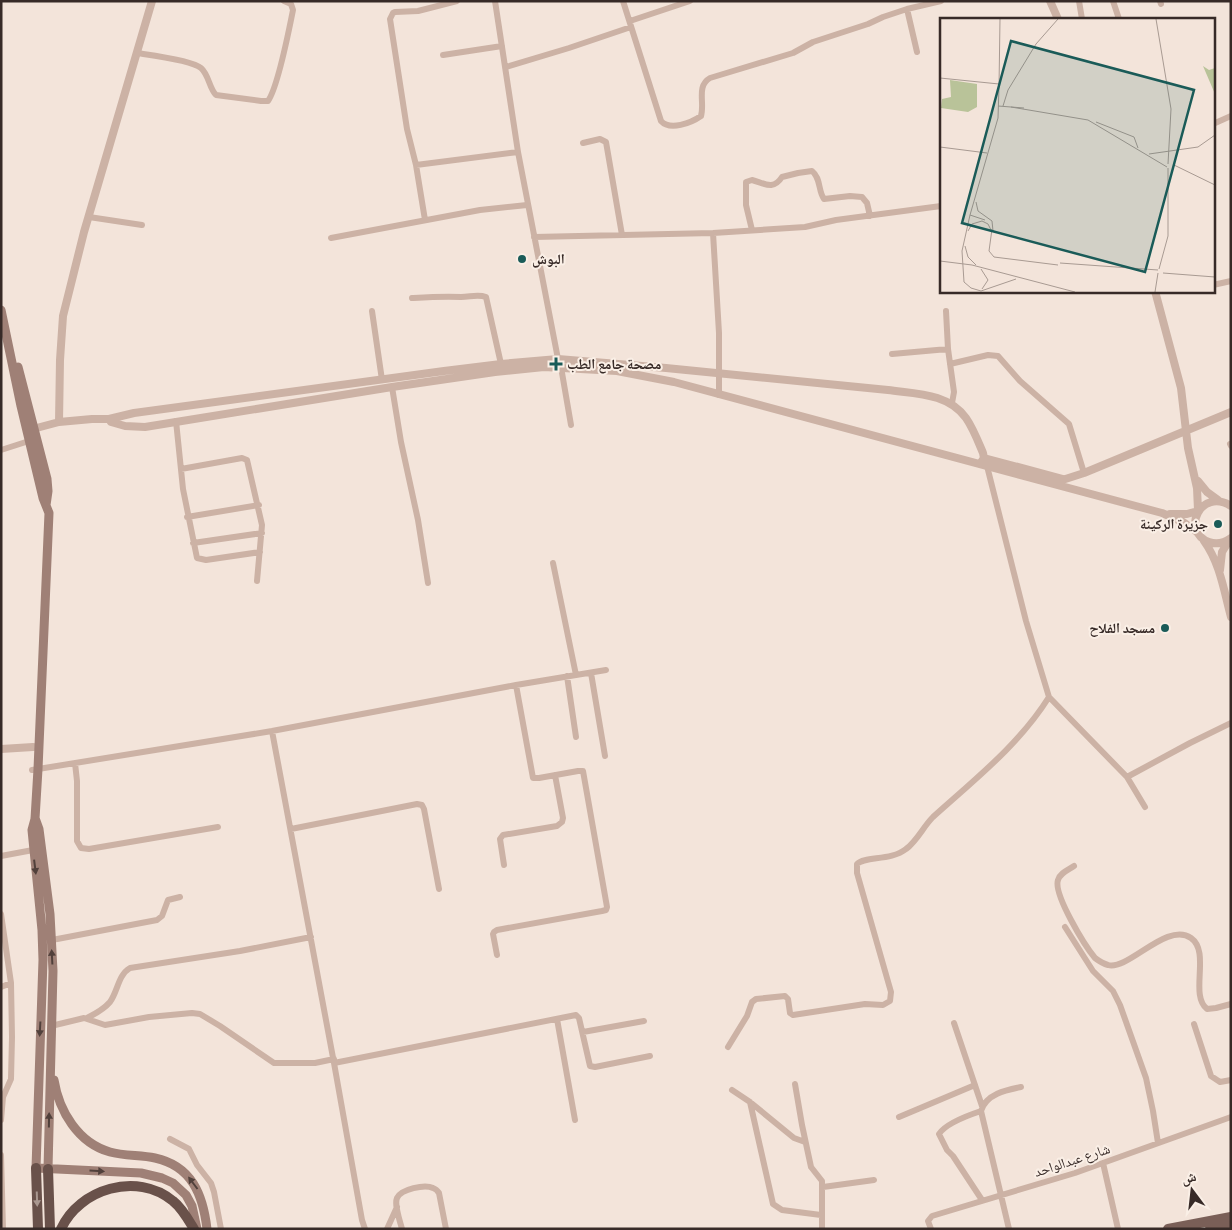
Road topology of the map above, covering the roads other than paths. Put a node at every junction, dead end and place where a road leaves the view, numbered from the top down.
1 (152, 1) edge
2 (284, 1) edge
3 (457, 1) edge
4 (495, 1) edge
5 (623, 1) edge
6 (690, 1) edge
7 (941, 1) edge
8 (1050, 1) edge
9 (1079, 1) edge
10 (1113, 1) edge
11 (907, 9) junction
12 (1058, 18) edge
13 (1082, 18) edge
14 (1119, 18) edge
15 (630, 24) junction
16 (502, 46) junction
17 (917, 52) dead end
18 (136, 53) junction
19 (443, 55) dead end
20 (506, 67) junction
21 (1231, 116) edge
22 (1214, 124) edge
23 (583, 143) dead end
24 (518, 152) junction
25 (416, 165) junction
26 (528, 205) junction
27 (940, 206) edge
28 (870, 216) junction
29 (89, 217) junction
30 (425, 220) junction
31 (142, 225) dead end
32 (752, 230) junction
33 (713, 233) junction
34 (622, 235) junction
35 (534, 237) junction
36 (331, 238) dead end
37 (1231, 282) edge
38 (1214, 286) edge
39 (1155, 292) edge
40 (412, 298) dead end
41 (1, 308) edge
42 (372, 311) dead end
43 (946, 311) dead end
44 (948, 349) junction
45 (892, 354) dead end
46 (558, 359) junction
47 (500, 364) junction
48 (950, 364) junction
49 (653, 366) junction
50 (562, 367) junction
51 (719, 374) junction
52 (653, 377) junction
53 (382, 380) junction
54 (392, 387) junction
55 (282, 394) junction
56 (719, 395) junction
57 (952, 403) junction
58 (284, 404) junction
59 (1231, 412) edge
60 (109, 420) junction
61 (59, 422) junction
62 (176, 422) junction
63 (571, 426) dead end
64 (30, 429) junction
65 (1185, 430) junction
66 (29, 441) junction
67 (1, 450) edge
68 (984, 462) junction
69 (181, 469) junction
70 (1084, 473) junction
71 (1195, 475) junction
72 (1063, 479) junction
73 (1053, 483) junction
74 (1219, 501) junction
75 (259, 505) junction
76 (1231, 506) edge
77 (46, 507) junction
78 (1198, 511) junction
79 (1162, 513) junction
80 (187, 517) junction
81 (1197, 532) junction
82 (262, 533) junction
83 (1231, 539) edge
84 (1204, 540) junction
85 (193, 543) junction
86 (260, 552) junction
87 (554, 563) dead end
88 (1220, 577) junction
89 (257, 581) dead end
90 (428, 582) dead end
91 (1231, 617) edge
92 (606, 670) dead end
93 (591, 673) junction
94 (576, 675) junction
95 (566, 676) junction
96 (516, 685) junction
97 (1049, 697) junction
98 (1231, 723) edge
99 (272, 731) junction
100 (576, 737) dead end
101 (33, 747) junction
102 (1, 749) edge
103 (605, 756) dead end
104 (75, 763) junction
105 (35, 769) junction
106 (555, 775) junction
107 (1127, 777) junction
108 (1146, 807) dead end
109 (35, 819) junction
110 (218, 827) dead end
111 (291, 829) junction
112 (33, 850) junction
113 (1, 856) edge
114 (504, 865) dead end
115 (1074, 866) dead end
116 (439, 889) dead end
117 (180, 897) dead end
118 (1, 914) edge
119 (1065, 927) dead end
120 (311, 937) junction
121 (52, 940) junction
122 (496, 955) dead end
123 (11, 983) junction
124 (1, 986) edge
125 (1231, 1004) edge
126 (87, 1018) junction
127 (557, 1019) junction
128 (644, 1022) dead end
129 (954, 1023) dead end
130 (1194, 1024) dead end
131 (51, 1026) junction
132 (583, 1032) junction
133 (728, 1047) dead end
134 (650, 1056) dead end
135 (50, 1061) junction
136 (334, 1061) junction
137 (1231, 1080) edge
138 (795, 1084) dead end
139 (975, 1085) junction
140 (1021, 1086) dead end
141 (732, 1090) dead end
142 (750, 1102) junction
143 (982, 1109) junction
144 (899, 1117) dead end
145 (1231, 1117) edge
146 (1, 1120) edge
147 (575, 1120) dead end
148 (170, 1139) dead end
149 (805, 1142) junction
150 (1158, 1143) junction
151 (1, 1155) edge
152 (1104, 1163) junction
153 (36, 1168) junction
154 (48, 1168) junction
155 (874, 1180) dead end
156 (823, 1187) junction
157 (1002, 1194) junction
158 (982, 1200) junction
159 (397, 1206) junction
160 (821, 1215) junction
161 (1231, 1218) edge
162 (1231, 1225) edge
163 (3, 1229) edge
164 (38, 1229) edge
165 (50, 1229) edge
166 (61, 1229) edge
167 (194, 1229) edge
168 (198, 1229) edge
169 (208, 1229) edge
170 (221, 1229) edge
171 (365, 1229) edge
172 (386, 1229) edge
173 (402, 1229) edge
174 (446, 1229) edge
175 (822, 1229) edge
176 (931, 1229) edge
177 (1009, 1229) edge
178 (1118, 1229) edge
179 (1168, 1229) edge
180 (1210, 1229) edge

1 - 18 street
2 - 18 street
3 - 25 street
4 - 16 street
5 - 15 street
6 - 15 street
7 - 11 street
8 - 12 street
9 - 13 street
10 - 14 street
11 - 15 street
11 - 17 street
15 - 20 street
16 - 19 street
16 - 20 street
18 - 29 street
20 - 24 street
21 - 22 street
23 - 34 street
24 - 25 street
24 - 26 street
25 - 30 street
26 - 30 street
26 - 35 street
27 - 28 street
28 - 32 street
28 - 32 street
29 - 31 street
29 - 61 street
30 - 36 street
32 - 33 street
33 - 34 street
33 - 51 street
34 - 35 street
35 - 46 street
37 - 38 street
39 - 65 street
40 - 47 street
41 - 64 main road
42 - 53 street
43 - 44 street
44 - 45 street
44 - 48 street
46 - 47 street
46 - 49 street
47 - 53 street
48 - 57 street
48 - 70 street
49 - 51 street
49 - 52 street
50 - 52 street
50 - 54 street
50 - 63 street
51 - 56 street
51 - 57 street
52 - 56 street
53 - 55 street
54 - 58 street
54 - 90 street
55 - 58 street
55 - 60 street
56 - 68 street
57 - 68 street
58 - 62 street
59 - 65 street
60 - 61 street
60 - 62 street
61 - 64 street
62 - 69 street
64 - 66 main road
64 - 77 main road
65 - 70 street
65 - 71 street
66 - 67 street
66 - 77 main road
68 - 72 street
68 - 73 street
68 - 97 street
69 - 75 street
69 - 80 street
70 - 72 street
71 - 74 street
71 - 78 street
72 - 73 street
73 - 79 street
74 - 76 street
74 - 78 street
75 - 80 street
75 - 82 street
77 - 101 main road
77 - 105 main road
78 - 79 street
78 - 81 street
79 - 81 street
80 - 85 street
81 - 84 street
82 - 85 street
82 - 86 street
83 - 84 street
83 - 88 street
84 - 88 street
85 - 86 street
86 - 89 street
87 - 94 street
88 - 91 street
92 - 93 street
93 - 94 street
93 - 103 street
94 - 95 street
95 - 96 street
95 - 100 street
96 - 99 street
96 - 106 street
97 - 107 street
97 - 133 street
98 - 107 street
99 - 104 street
99 - 111 street
101 - 102 street
101 - 105 main road
104 - 105 street
104 - 110 street
105 - 109 main road
106 - 114 street
106 - 122 street
107 - 108 street
109 - 112 main road
109 - 121 main road
111 - 116 street
111 - 120 street
112 - 113 street
112 -> 153 main road
115 - 125 street
117 - 121 street
118 - 123 street
119 - 150 street
120 - 126 street
120 - 136 street
131 -> 121 main road
123 - 124 street
123 - 146 street
126 - 131 street
126 - 136 street
127 - 132 street
127 - 136 street
127 - 147 street
128 - 132 street
129 - 139 street
130 - 137 street
131 - 135 main road
132 - 134 street
154 -> 135 main road
169 -> 135 main road
136 - 171 street
138 - 149 street
139 - 143 street
139 - 144 street
140 - 143 street
141 - 142 street
142 - 149 street
142 - 160 street
143 - 157 street
143 - 158 street
145 - 150 street, شارع عبدالواحد
148 - 170 street
149 - 156 street
150 - 152 street, شارع عبدالواحد
151 - 163 street
152 - 157 street, شارع عبدالواحد
152 - 178 street
153 - 154 main road
153 -> 164 highway
154 - 165 highway
154 -> 168 main road
155 - 156 street
156 - 160 street
157 - 158 street, شارع عبدالواحد
157 - 177 street
158 - 176 street, شارع عبدالواحد
159 - 172 street
159 - 173 street
159 - 174 street
160 - 175 street
161 - 179 main road
162 - 180 main road
166 - 167 highway

